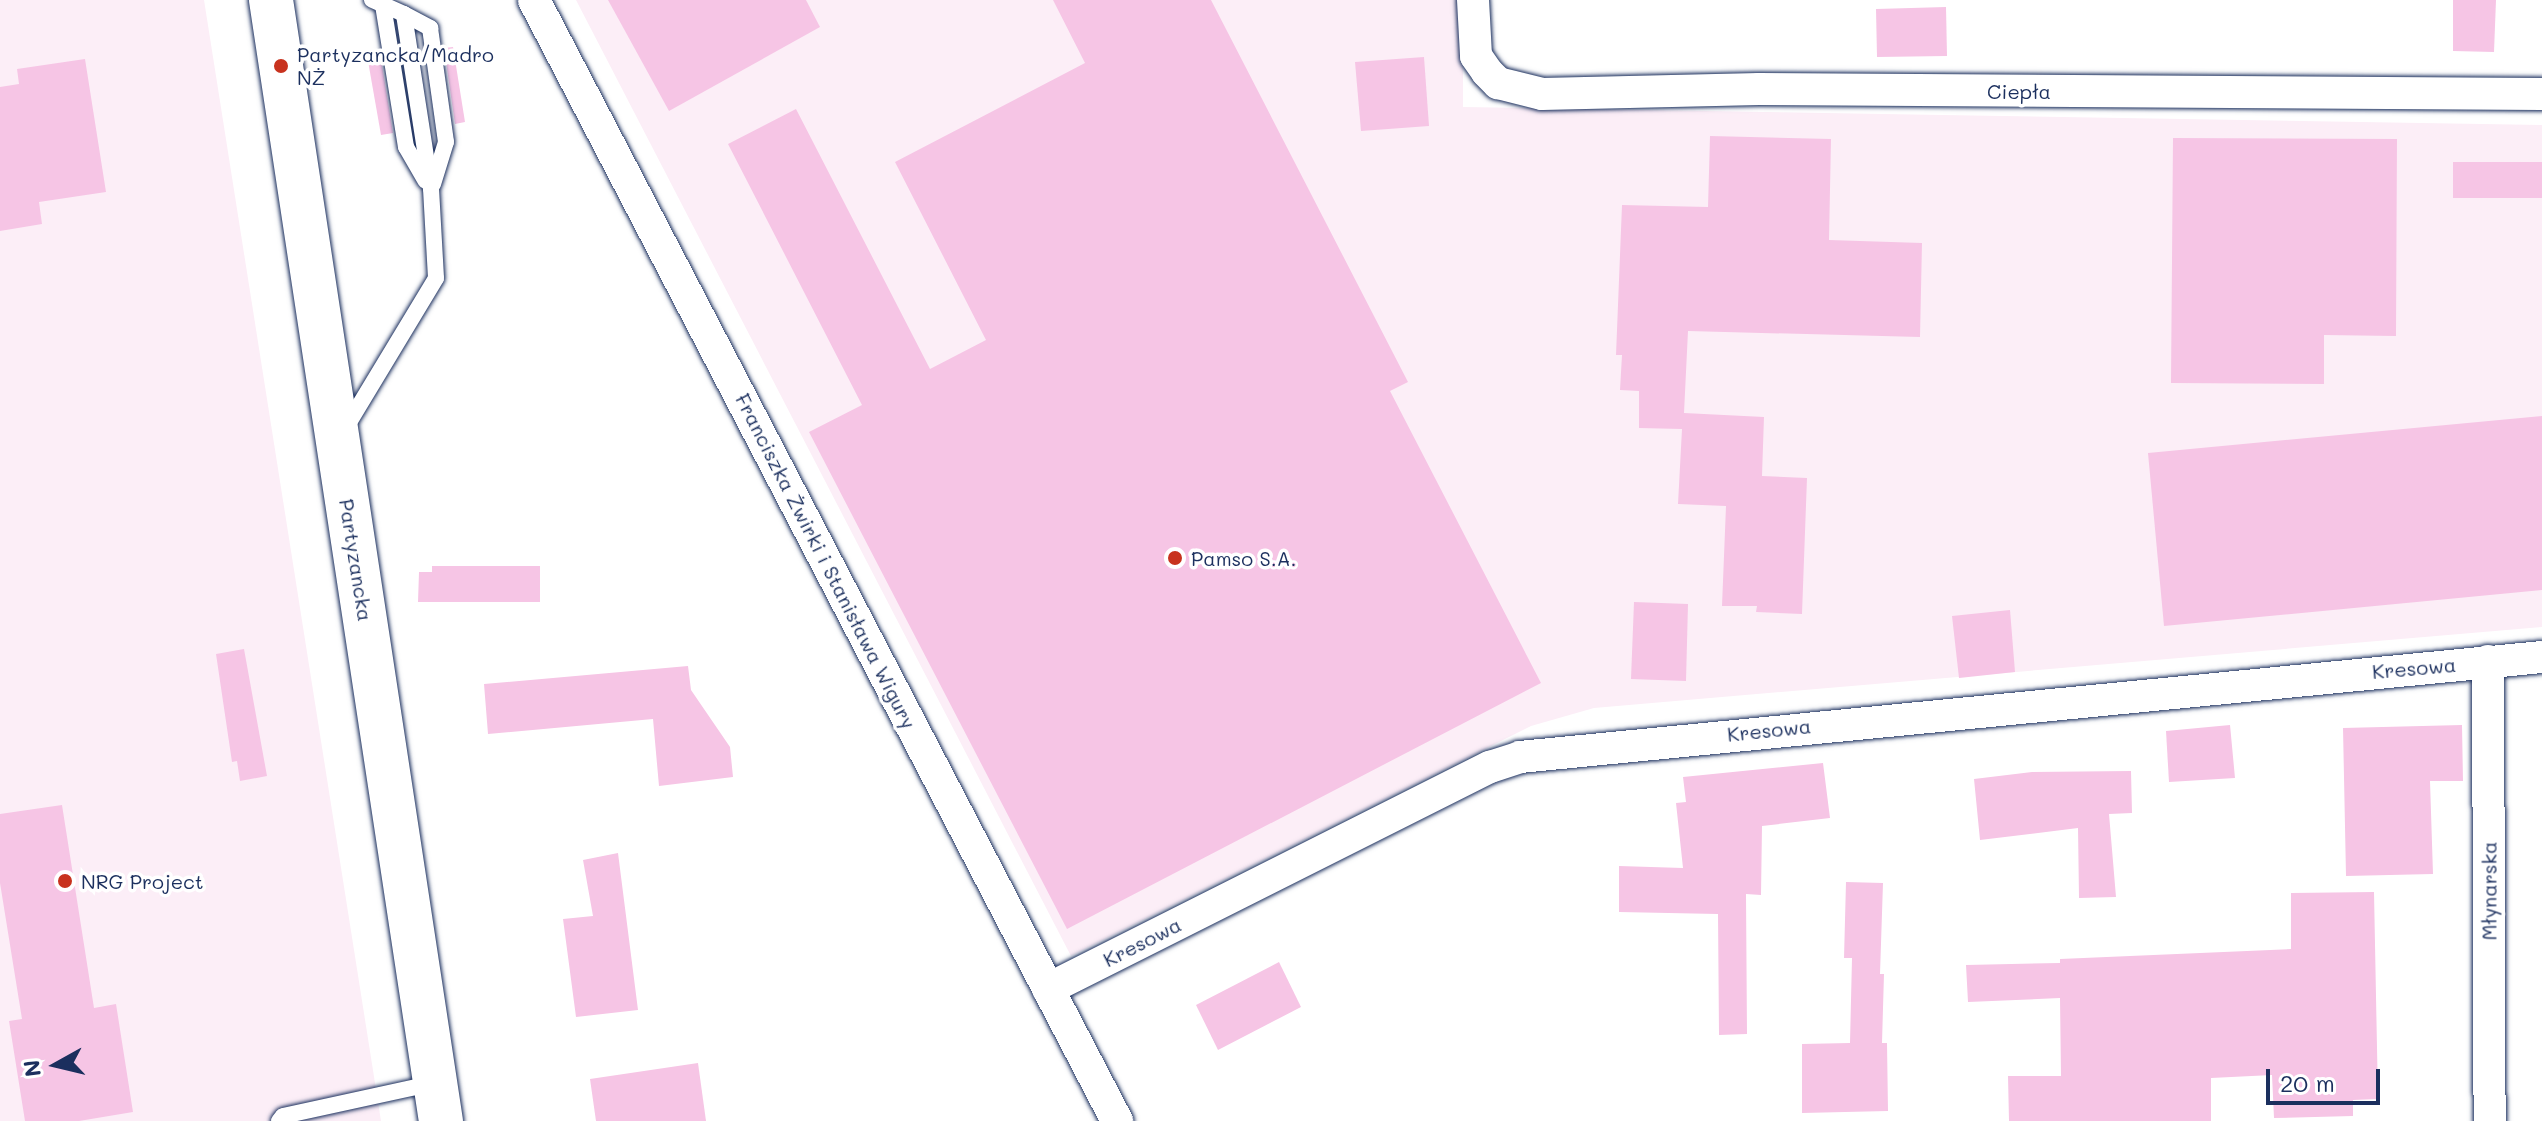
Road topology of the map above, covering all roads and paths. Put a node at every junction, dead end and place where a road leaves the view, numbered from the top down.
1 (271, 0) edge
2 (534, 0) edge
3 (1473, 0) edge
4 (377, 2) edge
5 (404, 14) junction
6 (2542, 94) edge
7 (431, 189) junction
8 (338, 441) junction
9 (2542, 657) edge
10 (2488, 661) junction
11 (1048, 989) junction
12 (438, 1102) edge
13 (279, 1121) edge
14 (1117, 1121) edge
15 (2490, 1121) edge

1 - 8 main road, Partyzancka
2 - 11 street, Franciszka Żwirki i Stanisława Wigury
3 - 6 street, Ciepła
4 - 5 lane
4 - 7 lane
5 - 7 lane
5 - 7 lane
7 - 8 lane
8 - 12 main road, Partyzancka
9 - 10 street, Kresowa
10 - 11 street, Kresowa
10 - 15 street, Młynarska
11 - 14 street, Franciszka Żwirki i Stanisława Wigury
12 - 13 lane

